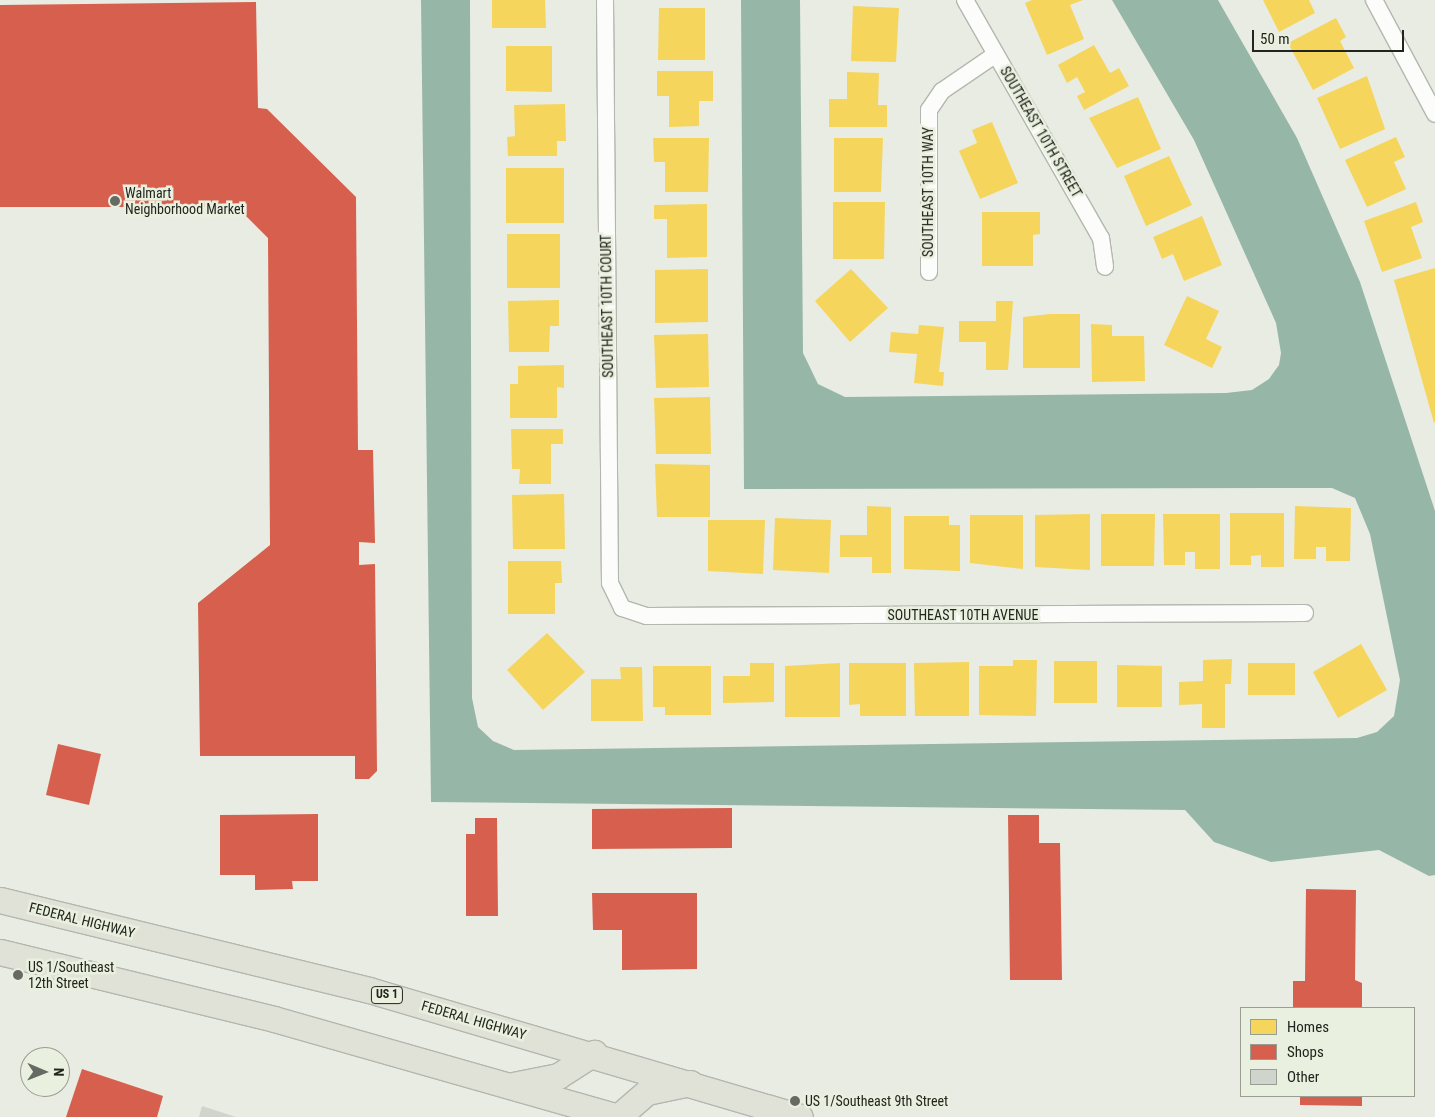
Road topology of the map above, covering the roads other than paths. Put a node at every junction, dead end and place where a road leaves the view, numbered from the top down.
1 (605, 0) edge
2 (965, 0) edge
3 (1374, 0) edge
4 (996, 54) junction
5 (1435, 114) edge
6 (1105, 267) dead end
7 (929, 272) dead end
8 (622, 608) joint
9 (1306, 613) dead end
10 (0, 900) edge
11 (0, 952) edge
12 (594, 1053) junction
13 (692, 1083) junction
14 (511, 1086) junction
15 (617, 1117) edge
16 (800, 1117) edge

1 - 8 street, SOUTHEAST 10TH COURT
2 - 4 street, SOUTHEAST 10TH STREET
3 - 5 street
4 - 6 street, SOUTHEAST 10TH STREET
4 - 7 street, SOUTHEAST 10TH WAY
8 - 9 street, SOUTHEAST 10TH AVENUE
10 - 12 main road, FEDERAL HIGHWAY / US 1
11 - 14 main road
12 - 13 main road, FEDERAL HIGHWAY / US 1
12 - 14 main road
13 - 15 main road
13 - 16 main road, FEDERAL HIGHWAY / US 1
14 - 15 main road

